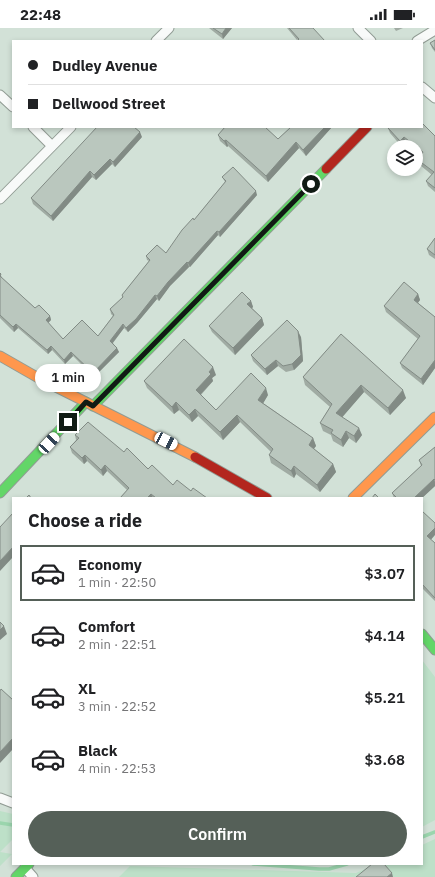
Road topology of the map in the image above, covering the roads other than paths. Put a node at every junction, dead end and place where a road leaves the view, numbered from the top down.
1 (169, 28) edge
2 (358, 28) edge
3 (435, 30) edge
4 (157, 40) edge
5 (370, 40) edge
6 (419, 40) edge
7 (423, 88) edge
8 (0, 95) edge
9 (435, 98) edge
10 (12, 107) edge
11 (34, 128) edge
12 (70, 128) edge
13 (366, 128) edge
14 (52, 146) junction
15 (0, 200) edge
16 (0, 356) edge
17 (90, 404) junction
18 (435, 417) edge
19 (0, 494) edge
20 (265, 497) edge
21 (354, 497) edge
22 (423, 635) edge
23 (435, 650) edge
24 (0, 798) edge
25 (12, 803) edge
26 (27, 866) edge
27 (16, 877) edge
28 (33, 877) edge

1 - 4 street
2 - 5 street
3 - 6 street
7 - 9 street
8 - 10 street
11 - 14 street
12 - 14 street
13 - 17 street
14 - 15 street
16 - 17 street
17 - 19 street
17 - 20 street
18 - 21 street
22 - 23 street
24 - 25 street
26 - 27 street
26 - 28 street

